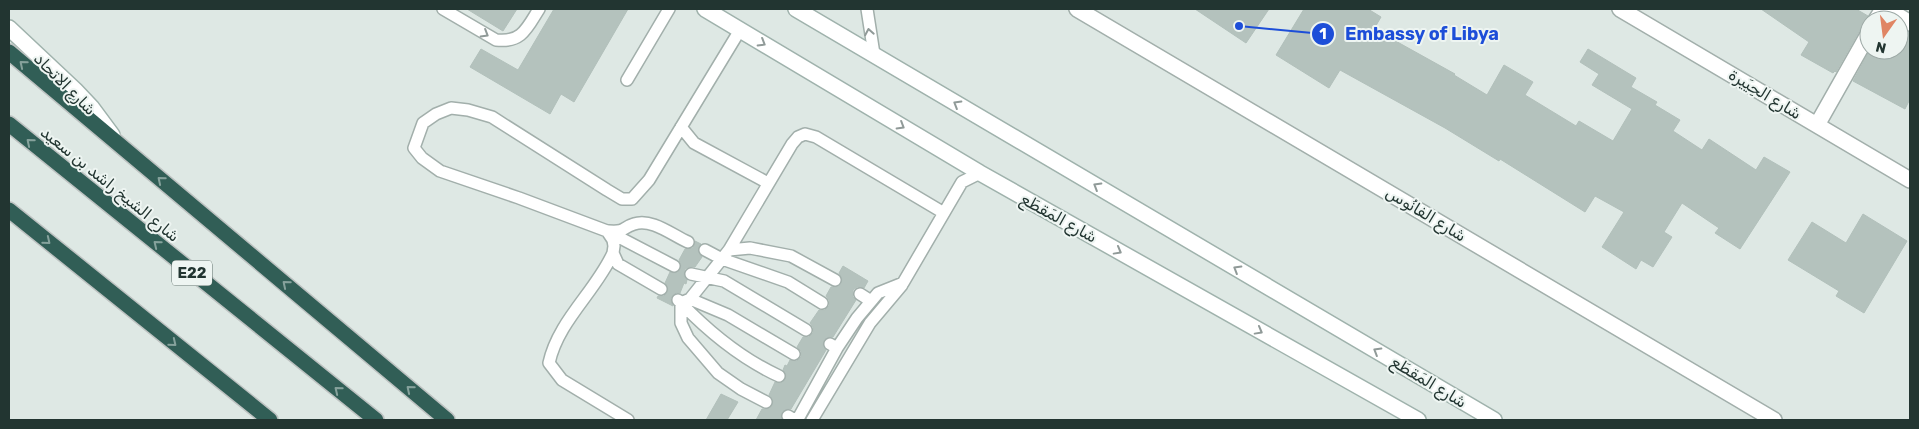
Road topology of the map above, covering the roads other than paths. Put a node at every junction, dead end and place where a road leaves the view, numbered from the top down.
1 (443, 9) edge
2 (539, 9) edge
3 (669, 9) edge
4 (705, 9) edge
5 (796, 9) edge
6 (867, 9) edge
7 (1077, 9) edge
8 (1620, 9) edge
9 (1887, 9) edge
10 (1910, 23) edge
11 (9, 28) edge
12 (740, 30) junction
13 (1859, 51) edge
14 (9, 52) edge
15 (874, 54) junction
16 (628, 80) dead end
17 (9, 124) edge
18 (1817, 125) junction
19 (681, 128) junction
20 (117, 142) junction
21 (980, 173) junction
22 (1910, 180) edge
23 (768, 183) junction
24 (9, 210) edge
25 (944, 213) junction
26 (607, 231) junction
27 (688, 242) dead end
28 (705, 250) dead end
29 (612, 253) junction
30 (725, 254) junction
31 (674, 266) dead end
32 (691, 274) dead end
33 (707, 278) junction
34 (835, 280) dead end
35 (903, 283) junction
36 (661, 289) dead end
37 (860, 294) dead end
38 (682, 300) junction
39 (871, 301) junction
40 (822, 304) dead end
41 (806, 330) dead end
42 (794, 354) dead end
43 (779, 376) dead end
44 (766, 402) dead end
45 (788, 416) dead end
46 (270, 420) edge
47 (376, 420) edge
48 (447, 420) edge
49 (628, 420) edge
50 (812, 420) edge
51 (1418, 420) edge
52 (1494, 420) edge
53 (1774, 420) edge

1 -> 2 lane
3 - 16 lane
4 - 12 street, شارع المَقطَع
5 - 15 street, شارع المَقطَع
15 -> 6 lane
7 - 53 street, شارع الفانُوس
8 - 18 street, شارع الحِيَيرة
9 - 10 street
11 - 20 street, شارع الاتحاد
12 - 19 lane
12 -> 21 street, شارع المَقطَع
13 - 18 street
20 -> 14 highway
52 -> 15 street, شارع المَقطَع
47 -> 17 highway, شارع الشيخ راشد بن سعيد / E22
18 - 22 street, شارع الحِيَيرة
19 - 23 lane
19 - 26 lane
48 -> 20 highway
21 - 25 lane
21 -> 51 street, شارع المَقطَع
23 - 25 lane
23 - 30 lane
24 -> 46 highway
25 - 35 lane
26 - 27 lane
26 - 29 lane
26 - 31 lane
28 - 30 lane
29 - 36 lane
29 - 49 lane
30 - 33 lane
30 - 34 lane
30 - 40 lane
32 - 33 lane
33 - 38 lane
33 - 41 lane
35 - 39 lane
35 - 50 lane
37 - 39 lane
38 - 42 lane
38 - 43 lane
38 - 44 lane
39 - 45 lane

